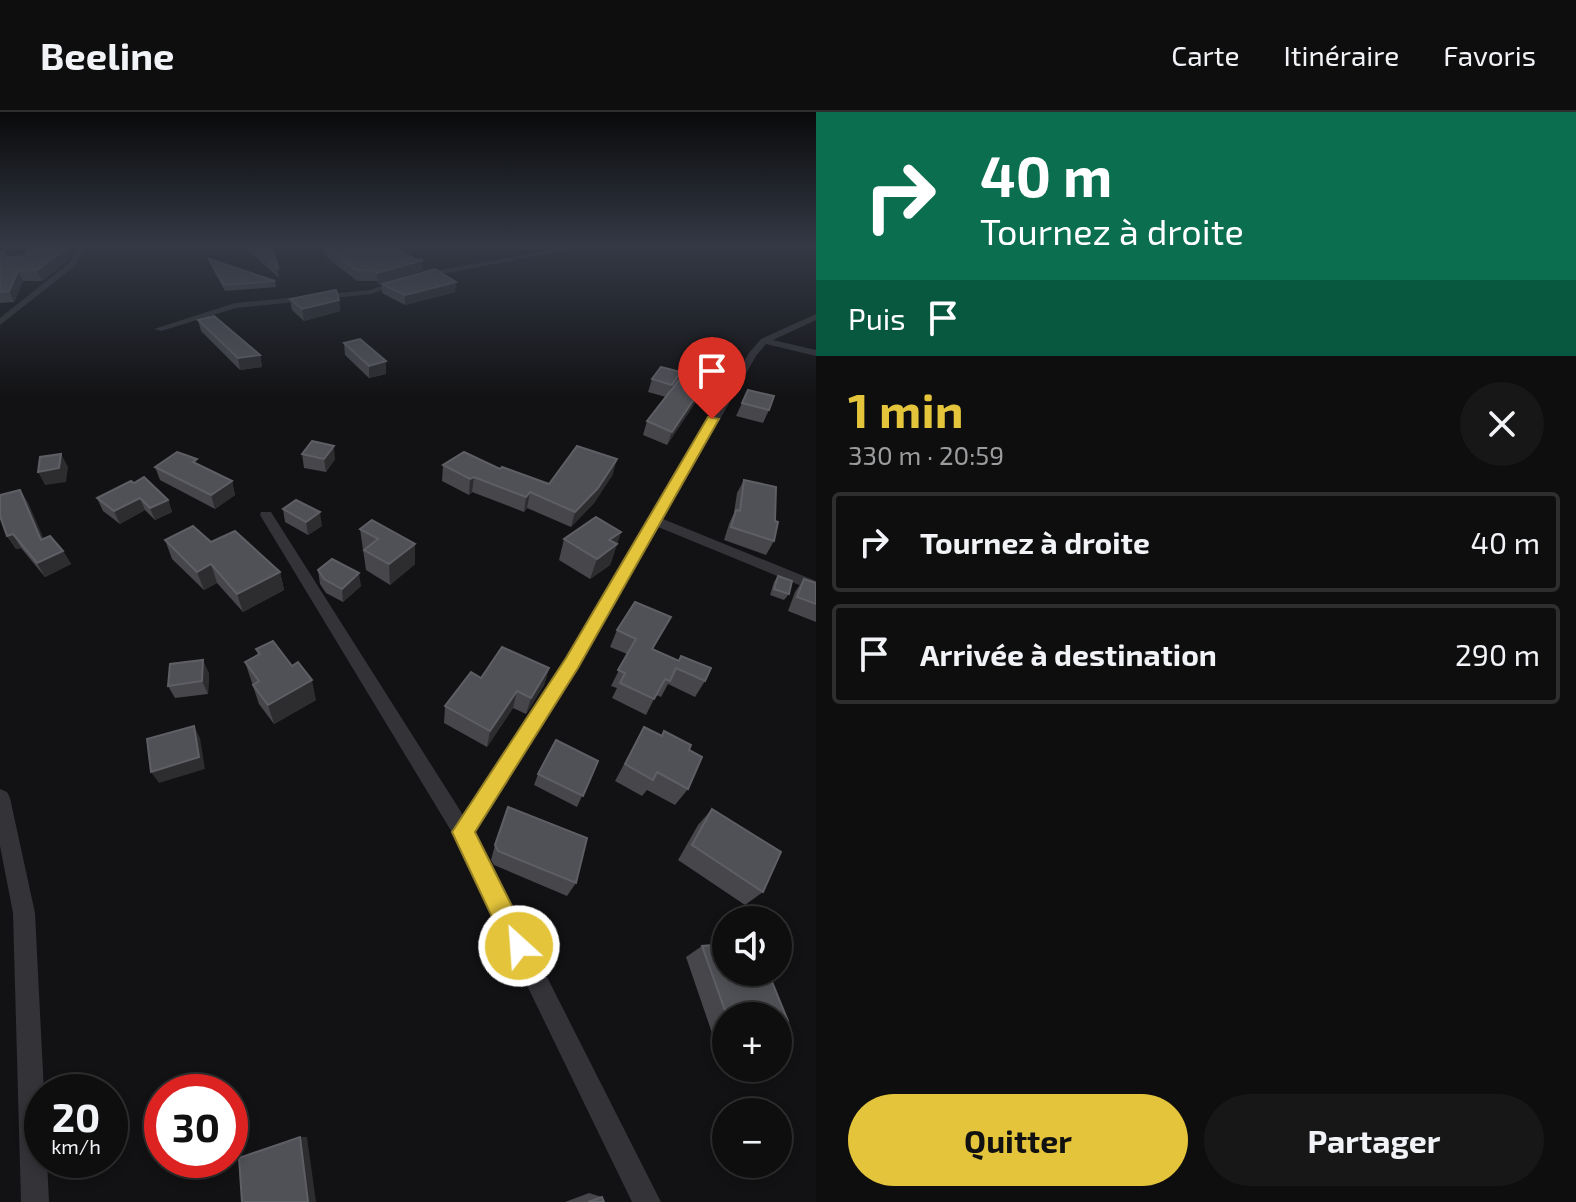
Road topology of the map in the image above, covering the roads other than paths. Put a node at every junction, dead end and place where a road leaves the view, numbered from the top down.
1 (32, 296) edge
2 (333, 296) edge
3 (816, 317) edge
4 (0, 322) edge
5 (158, 329) dead end
6 (764, 341) junction
7 (816, 353) edge
8 (266, 515) dead end
9 (653, 520) junction
10 (816, 587) edge
11 (0, 798) edge
12 (463, 832) junction
13 (35, 1202) edge
14 (647, 1202) edge

1 - 4 street
2 - 5 street
3 - 6 street
6 - 7 street
6 - 9 street
8 - 12 street
9 - 10 street
9 - 12 street
11 - 13 street
12 - 14 street

